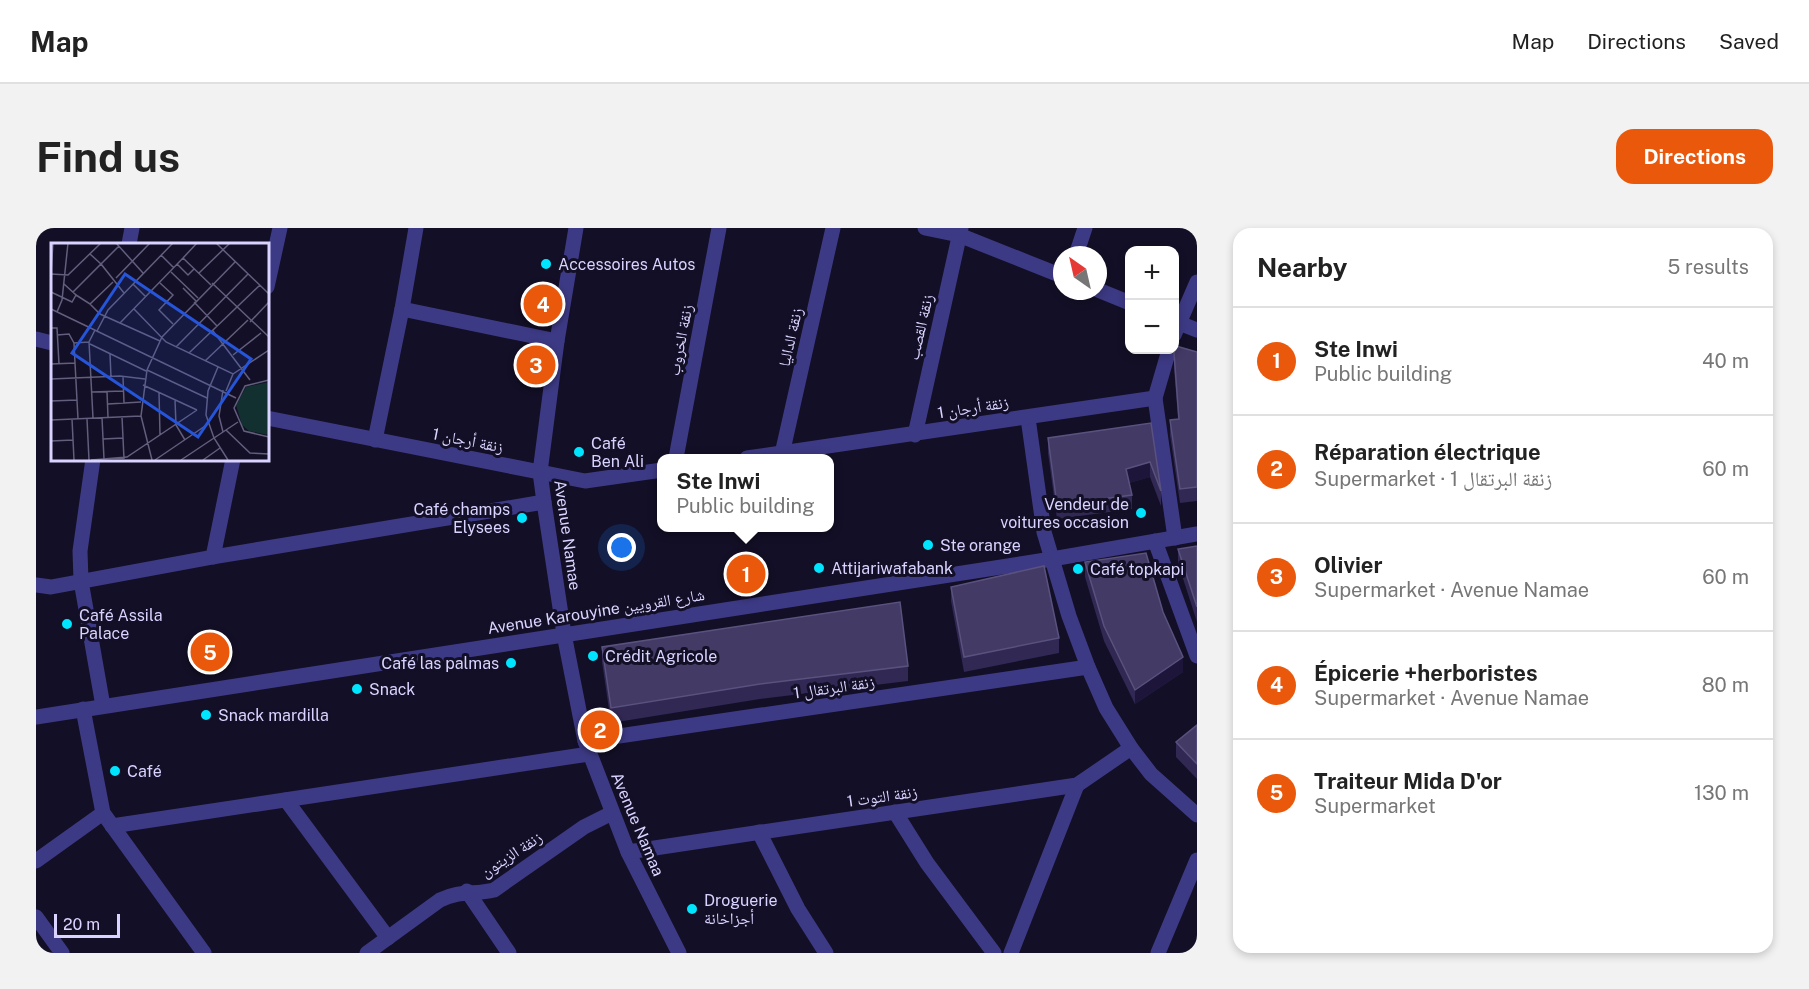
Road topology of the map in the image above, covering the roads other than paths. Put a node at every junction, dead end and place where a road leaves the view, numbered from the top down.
1 (132, 228) edge
2 (280, 228) edge
3 (416, 228) edge
4 (576, 228) edge
5 (719, 228) edge
6 (833, 228) edge
7 (925, 228) edge
8 (1085, 228) edge
9 (960, 232) edge
10 (129, 243) edge
11 (1079, 246) edge
12 (1053, 272) edge
13 (268, 280) edge
14 (1197, 282) edge
15 (1107, 294) edge
16 (1125, 301) edge
17 (402, 309) junction
18 (1179, 320) edge
19 (1179, 327) edge
20 (1197, 330) edge
21 (36, 339) edge
22 (557, 341) junction
23 (51, 343) edge
24 (1168, 354) edge
25 (1155, 398) junction
26 (268, 418) edge
27 (1028, 418) junction
28 (915, 435) junction
29 (375, 440) junction
30 (677, 454) edge
31 (782, 454) joint
32 (93, 460) edge
33 (233, 460) edge
34 (657, 471) edge
35 (540, 472) junction
36 (544, 502) junction
37 (1197, 534) edge
38 (1175, 538) junction
39 (1155, 541) junction
40 (213, 557) junction
41 (1052, 559) junction
42 (81, 581) junction
43 (36, 585) edge
44 (564, 634) junction
45 (1197, 656) edge
46 (1088, 667) junction
47 (104, 706) junction
48 (83, 709) junction
49 (36, 717) edge
50 (587, 747) junction
51 (1131, 748) junction
52 (1077, 785) junction
53 (286, 800) junction
54 (895, 812) junction
55 (103, 813) junction
56 (612, 813) junction
57 (1197, 814) edge
58 (112, 826) junction
59 (759, 832) junction
60 (628, 852) junction
61 (1197, 860) edge
62 (36, 861) edge
63 (467, 891) junction
64 (36, 917) edge
65 (388, 938) junction
66 (62, 953) edge
67 (204, 953) edge
68 (367, 953) edge
69 (509, 953) edge
70 (679, 953) edge
71 (826, 953) edge
72 (994, 953) edge
73 (1011, 953) edge
74 (1158, 953) edge

1 - 10 street
2 - 13 street
3 - 17 street
4 - 22 street, Avenue Namae
5 - 30 street, زنقة الخروب
6 - 31 street, زنقة الداليا
7 - 9 street
8 - 11 street
9 - 12 street
9 - 28 street, زنقة القصب
14 - 18 street
15 - 16 street
17 - 22 street
17 - 29 street
19 - 20 street
21 - 23 street
22 - 35 street, Avenue Namae
24 - 25 street
25 - 27 street, زنقة أرجان 1
25 - 38 street
26 - 29 street, زنقة أرجان 1
27 - 28 street, زنقة أرجان 1
27 - 41 street
28 - 31 street, زنقة أرجان 1
29 - 35 street, زنقة أرجان 1
32 - 42 street
33 - 40 street
34 - 35 street, زنقة أرجان 1
35 - 36 street, Avenue Namae
36 - 40 street
36 - 44 street, Avenue Namae
37 - 38 street, Avenue Karouyine شارع القرويين
38 - 39 street, Avenue Karouyine شارع القرويين
39 - 41 street, Avenue Karouyine شارع القرويين
39 - 45 street
40 - 42 street
41 - 44 street, Avenue Karouyine شارع القرويين
41 - 46 street
42 - 43 street
42 - 47 street
44 - 47 street, Avenue Karouyine شارع القرويين
44 - 50 street, Avenue Namaa
46 - 50 street, زنقة البرتقال 1
46 - 51 street
47 - 48 street, Avenue Karouyine شارع القرويين
48 - 49 street, Avenue Karouyine شارع القرويين
48 - 55 street
50 - 53 street, زنقة البرتقال 1
50 - 56 street, Avenue Namaa
51 - 52 street, زنقة التوت 1
51 - 57 street
52 - 54 street, زنقة التوت 1
52 - 73 street
53 - 58 street, زنقة البرتقال 1
53 - 65 street
54 - 59 street, زنقة التوت 1
54 - 72 street
55 - 58 street
55 - 62 street
56 - 60 street, Avenue Namaa
56 - 63 street, زنقة الزيتون
58 - 67 street
59 - 60 street, زنقة التوت 1
59 - 71 street
60 - 70 street, Avenue Namaa
61 - 74 street
63 - 65 street, زنقة الزيتون
63 - 69 street
64 - 66 street
65 - 68 street, زنقة الزيتون

